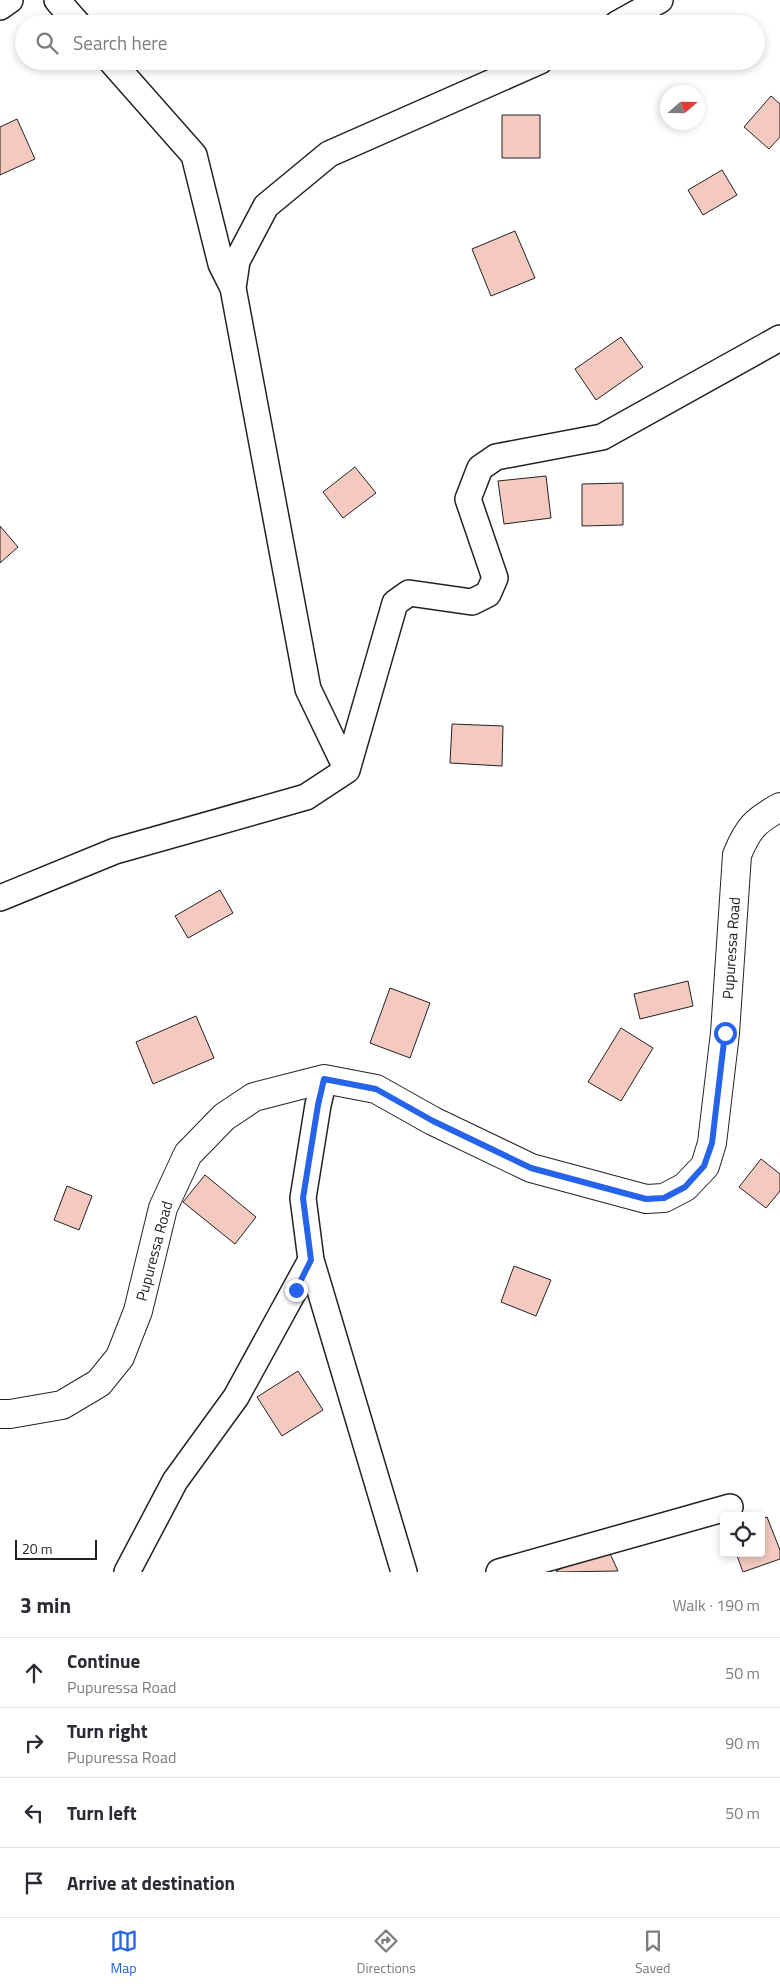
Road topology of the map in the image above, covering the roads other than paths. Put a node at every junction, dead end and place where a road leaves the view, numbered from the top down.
1 (10, 0) edge
2 (57, 0) edge
3 (660, 0) edge
4 (0, 7) edge
5 (70, 15) edge
6 (634, 15) edge
7 (119, 70) edge
8 (520, 70) edge
9 (233, 288) junction
10 (780, 338) edge
11 (347, 770) junction
12 (780, 806) edge
13 (0, 898) edge
14 (324, 1079) junction
15 (311, 1260) junction
16 (0, 1414) edge
17 (730, 1507) dead end
18 (127, 1572) edge
19 (404, 1572) edge
20 (498, 1572) edge

1 - 4 street
2 - 5 street
3 - 6 street
7 - 9 street
8 - 9 street
9 - 11 street
10 - 11 street
11 - 13 street
12 - 14 main road, Pupuressa Road
14 - 15 street
14 - 16 main road, Pupuressa Road
15 - 18 street
15 - 19 street
17 - 20 street

